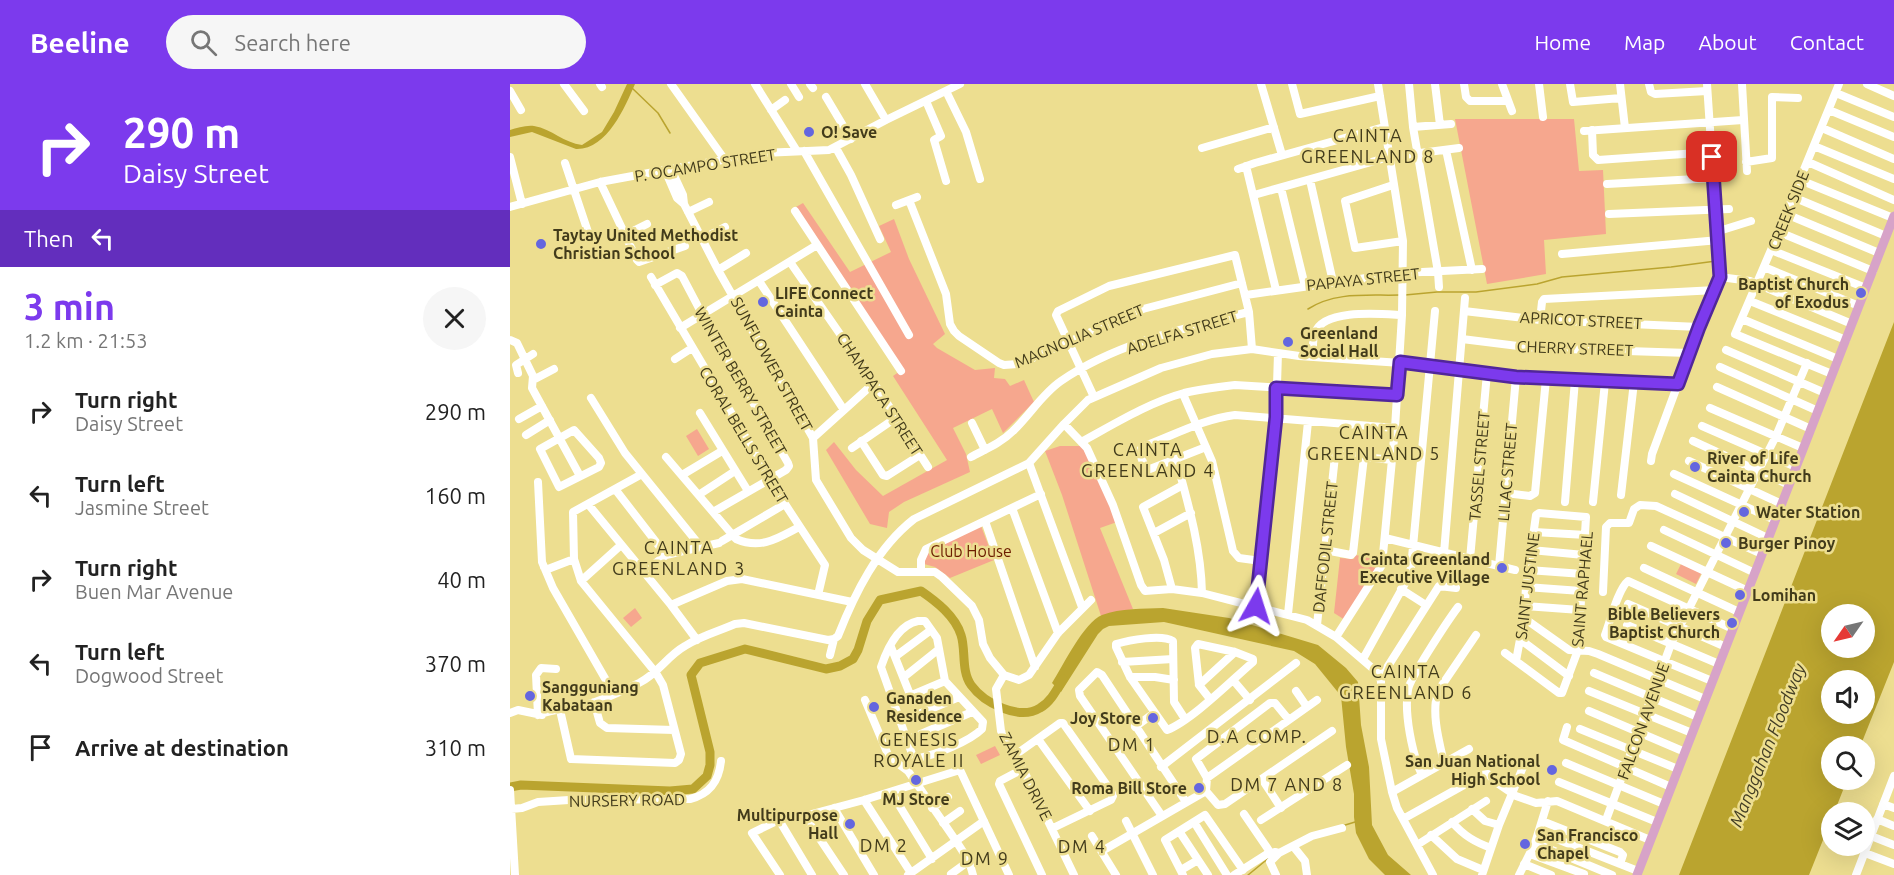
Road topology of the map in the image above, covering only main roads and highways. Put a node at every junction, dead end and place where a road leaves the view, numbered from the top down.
1 (1894, 217) edge
2 (1638, 873) edge

1 - 2 main road

